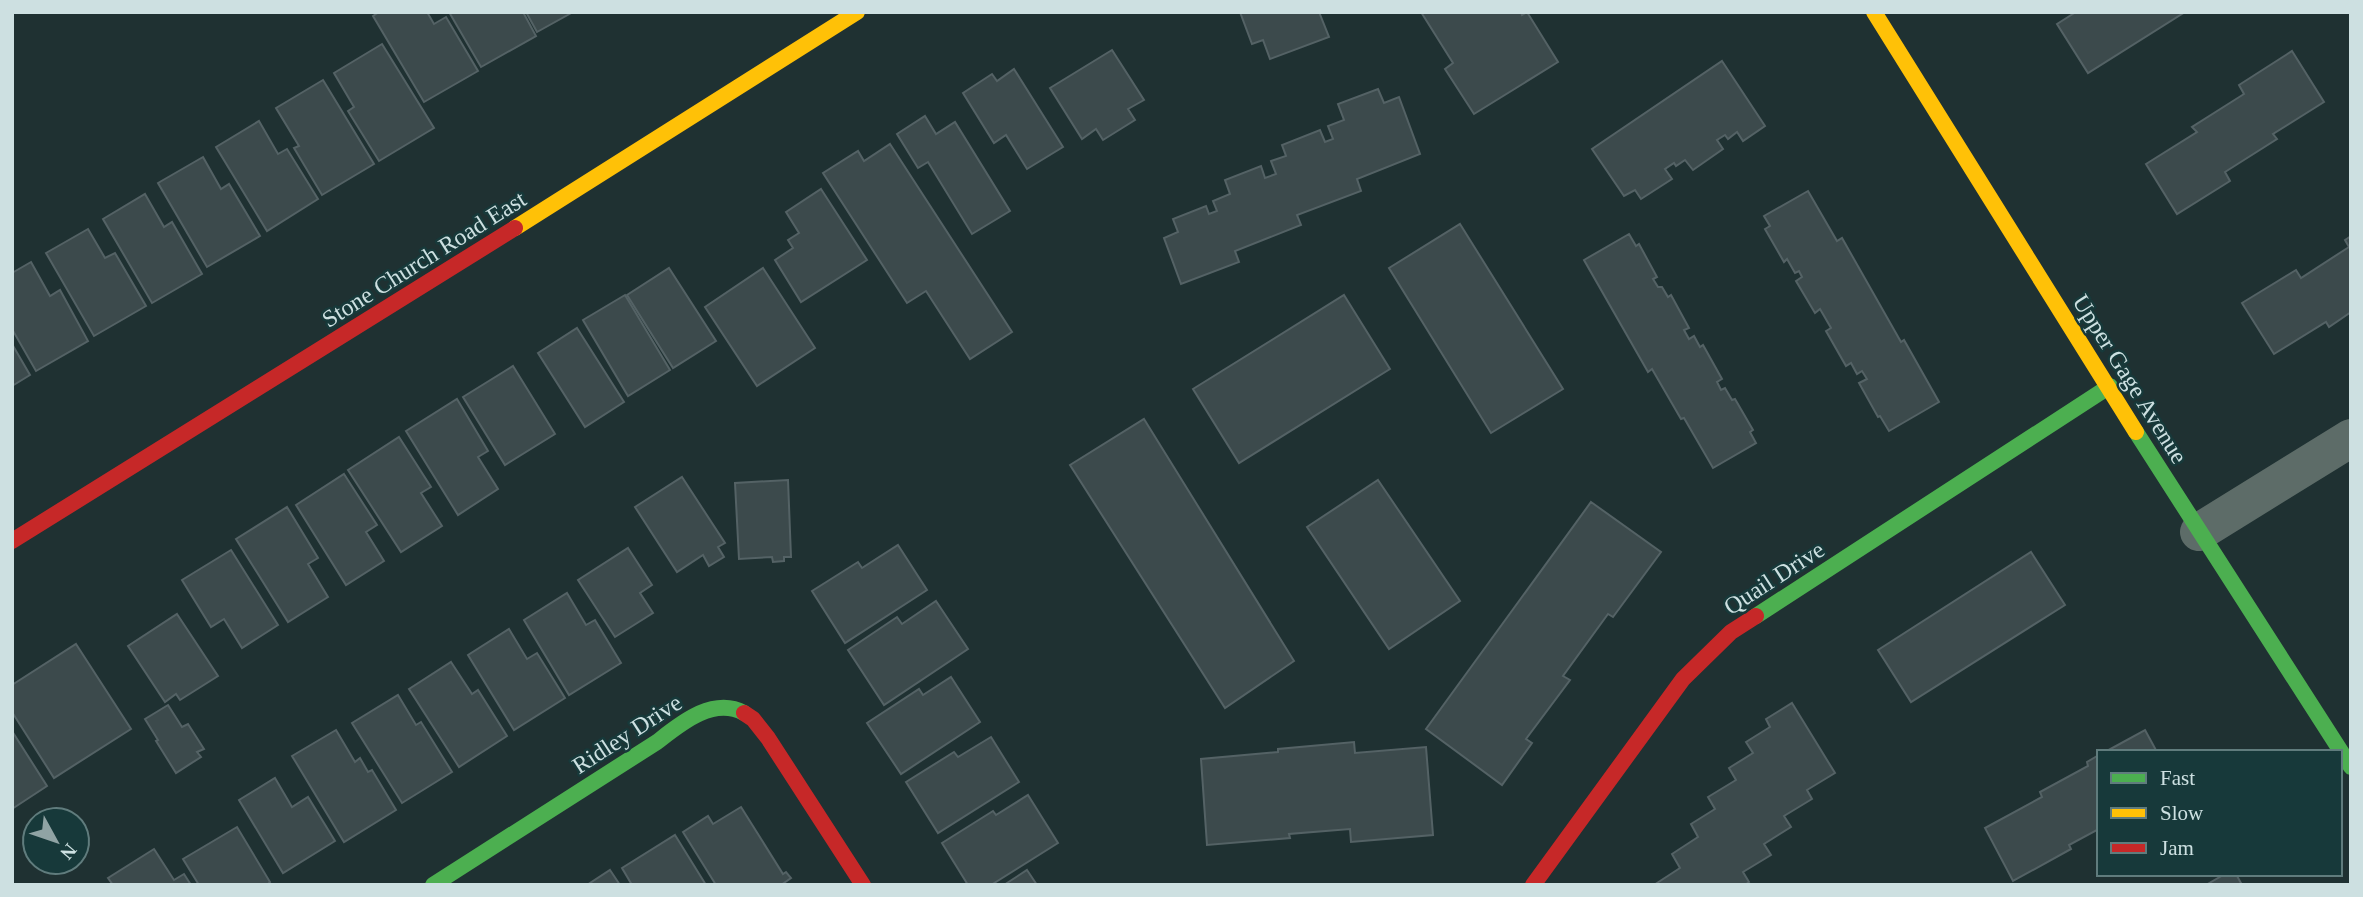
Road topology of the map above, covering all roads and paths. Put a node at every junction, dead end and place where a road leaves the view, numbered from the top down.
1 (856, 12) edge
2 (1874, 12) edge
3 (2109, 386) junction
4 (2351, 438) edge
5 (2199, 532) junction
6 (12, 541) edge
7 (2340, 750) edge
8 (433, 885) edge
9 (863, 885) edge
10 (1534, 885) edge

1 - 6 main road, Stone Church Road East
2 - 3 main road, Upper Gage Avenue
3 - 5 main road, Upper Gage Avenue
3 - 10 main road, Quail Drive
4 - 5 street
5 - 7 main road, Upper Gage Avenue
8 - 9 main road, Ridley Drive

